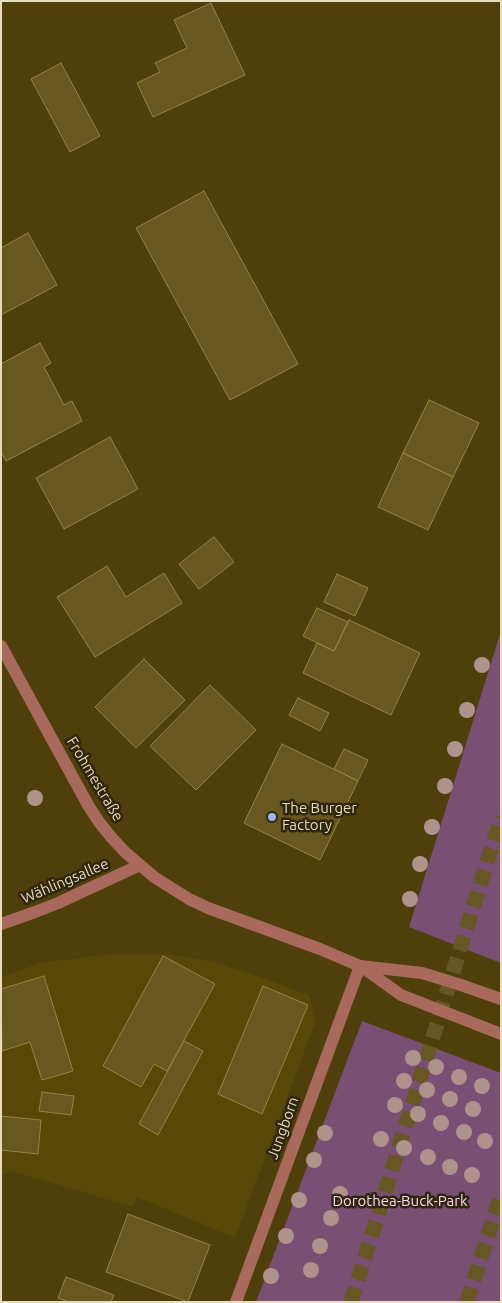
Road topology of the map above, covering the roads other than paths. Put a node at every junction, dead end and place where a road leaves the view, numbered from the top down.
1 (1, 646) edge
2 (140, 865) junction
3 (1, 924) edge
4 (360, 966) junction
5 (501, 999) edge
6 (501, 1034) edge
7 (236, 1302) edge

1 - 2 street, Frohmestraße
2 - 3 street, Wählingsallee
2 - 4 street, Frohmestraße
4 - 5 street, Frohmestraße
4 - 6 street, Frohmestraße
4 - 7 street, Jungborn

